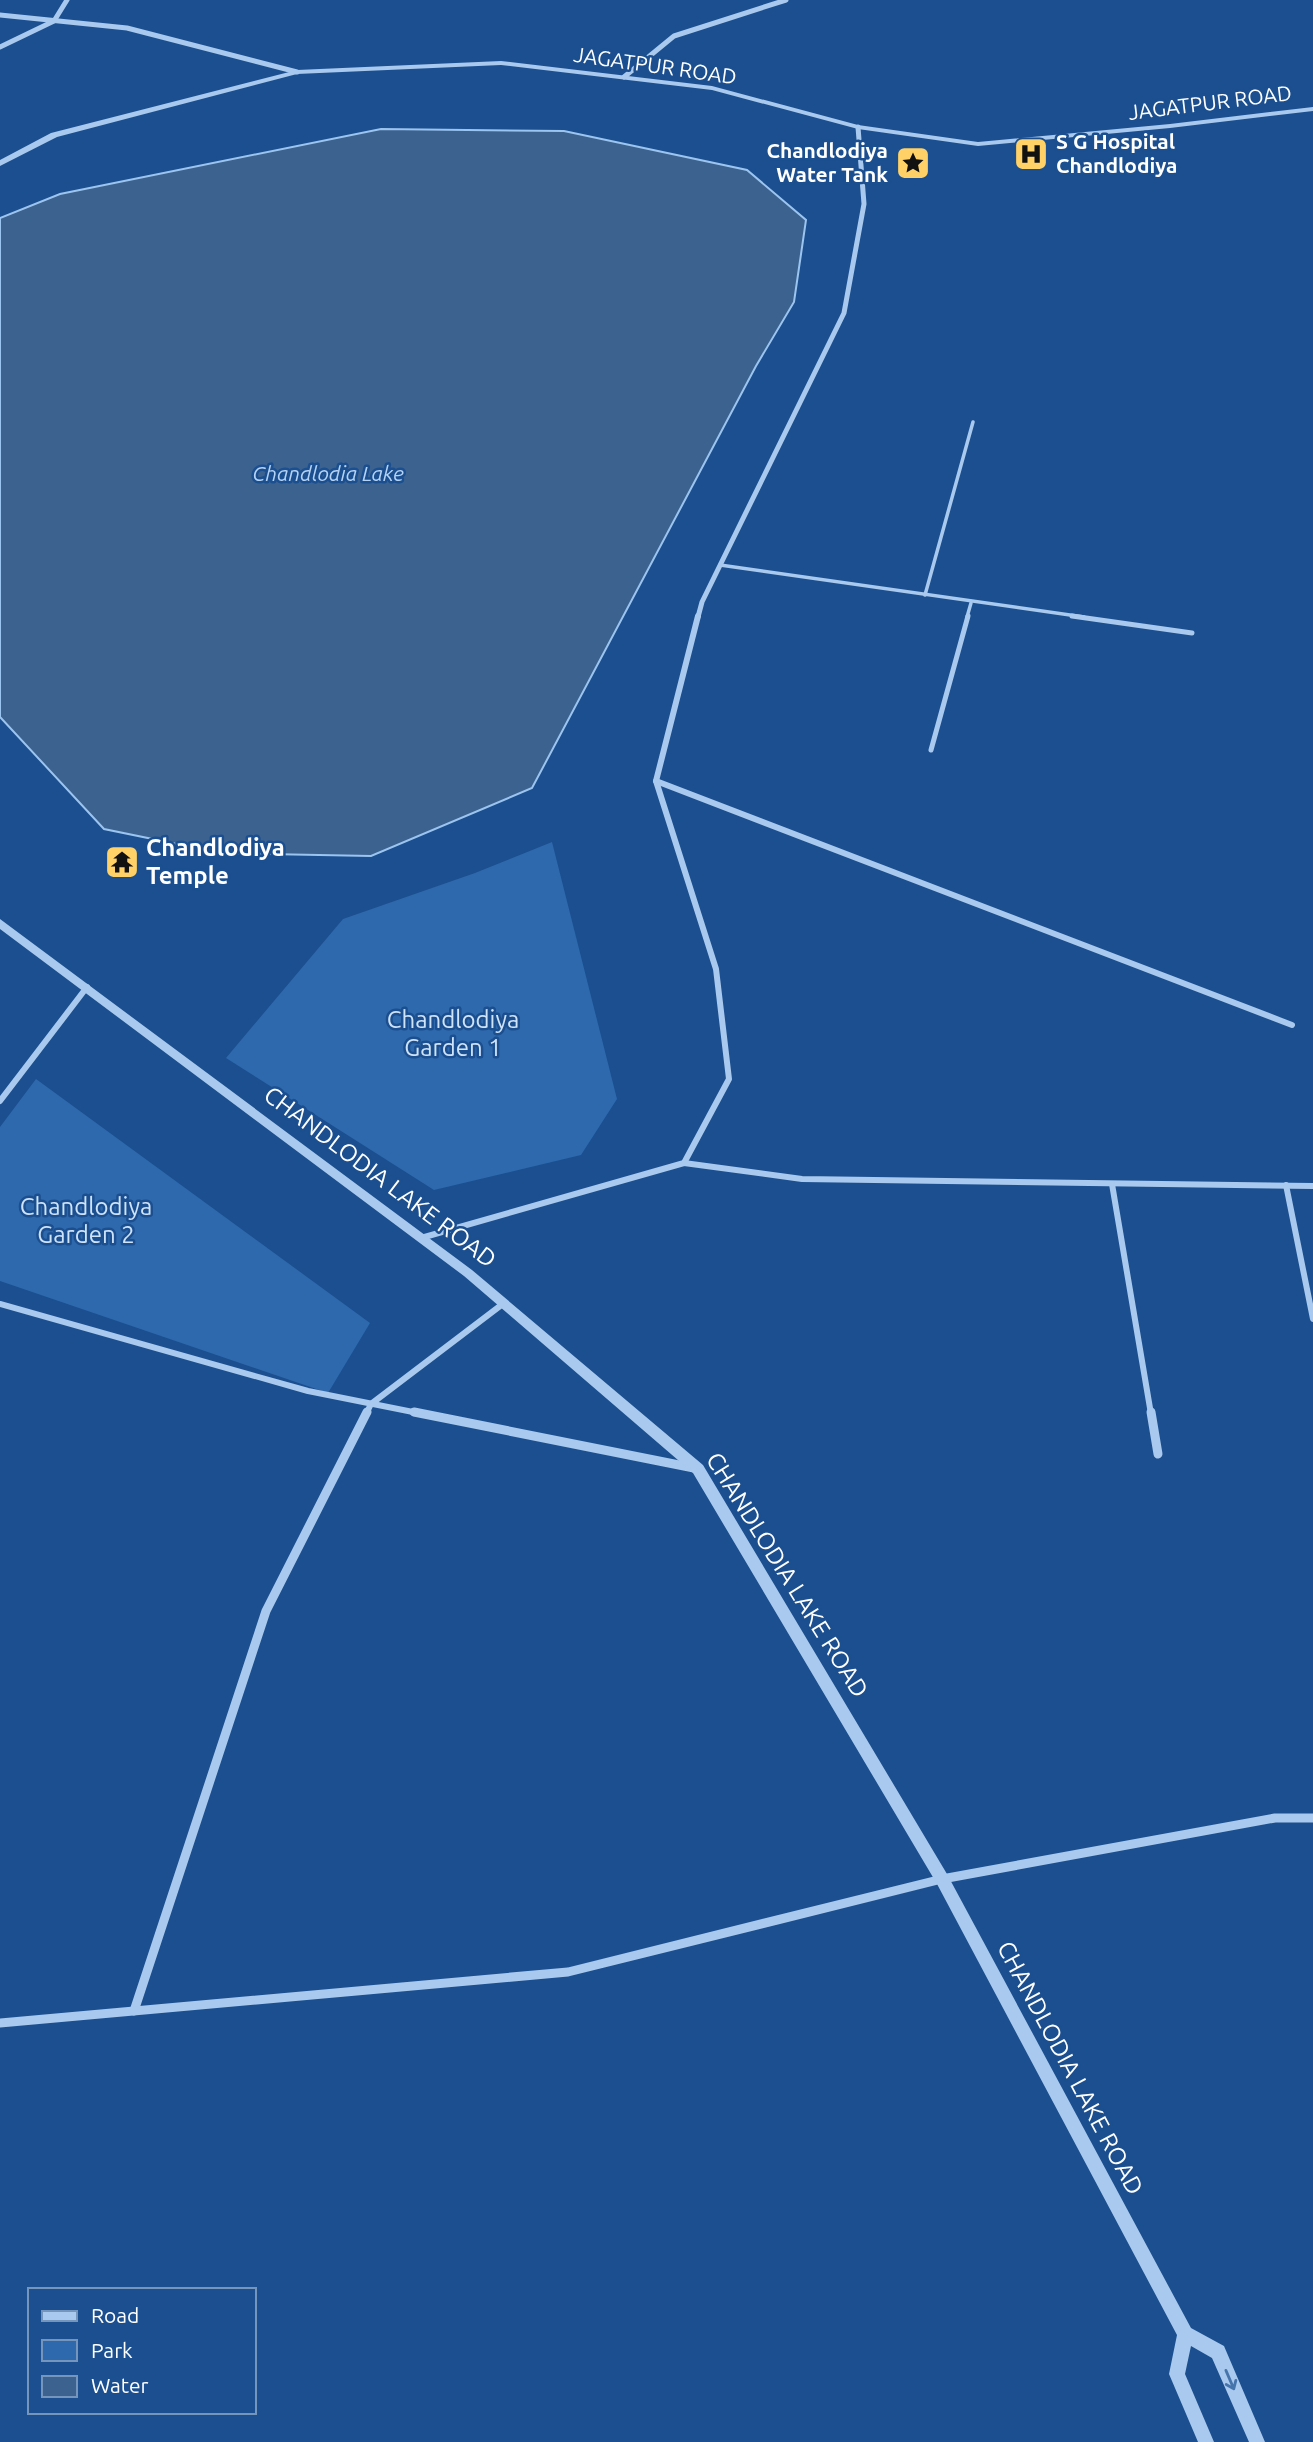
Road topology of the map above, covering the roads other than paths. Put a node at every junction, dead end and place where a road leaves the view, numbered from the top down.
1 (67, 0) edge
2 (786, 0) edge
3 (0, 15) edge
4 (54, 21) junction
5 (0, 47) edge
6 (298, 72) junction
7 (624, 77) junction
8 (1313, 109) edge
9 (858, 127) junction
10 (0, 163) edge
11 (973, 422) dead end
12 (720, 565) junction
13 (925, 595) junction
14 (971, 603) junction
15 (1192, 634) dead end
16 (931, 750) dead end
17 (656, 781) junction
18 (0, 922) edge
19 (87, 987) junction
20 (1292, 1025) dead end
21 (0, 1101) edge
22 (684, 1163) junction
23 (1112, 1184) junction
24 (1286, 1185) junction
25 (1313, 1186) edge
26 (421, 1238) junction
27 (504, 1303) junction
28 (0, 1304) edge
29 (1313, 1319) edge
30 (371, 1404) junction
31 (1158, 1454) dead end
32 (698, 1469) junction
33 (1313, 1818) edge
34 (942, 1879) junction
35 (134, 2011) junction
36 (0, 2023) edge
37 (1185, 2334) junction
38 (1206, 2442) edge
39 (1257, 2442) edge

1 - 4 street
2 - 7 street
3 - 4 street
4 - 5 street
4 - 6 street
6 - 7 street, JAGATPUR ROAD
6 - 10 street, JAGATPUR ROAD
7 - 9 street, JAGATPUR ROAD
8 - 9 street, JAGATPUR ROAD
9 - 12 street
11 - 13 lane
12 - 13 lane
12 - 17 street
13 - 14 lane
14 - 15 lane
14 - 16 lane
17 - 20 street
17 - 22 street
18 - 19 street, CHANDLODIA LAKE ROAD
19 - 21 street
19 - 26 street, CHANDLODIA LAKE ROAD
22 - 23 street
22 - 26 street
23 - 24 street
23 - 31 street
24 - 25 street
24 - 29 street
26 - 27 street, CHANDLODIA LAKE ROAD
27 - 30 street
27 - 32 street, CHANDLODIA LAKE ROAD
28 - 30 street
30 - 32 street
30 - 35 street
32 - 34 street, CHANDLODIA LAKE ROAD
33 - 34 street
34 - 35 street
34 - 37 street, CHANDLODIA LAKE ROAD
35 - 36 street
37 - 38 street
37 -> 39 street

